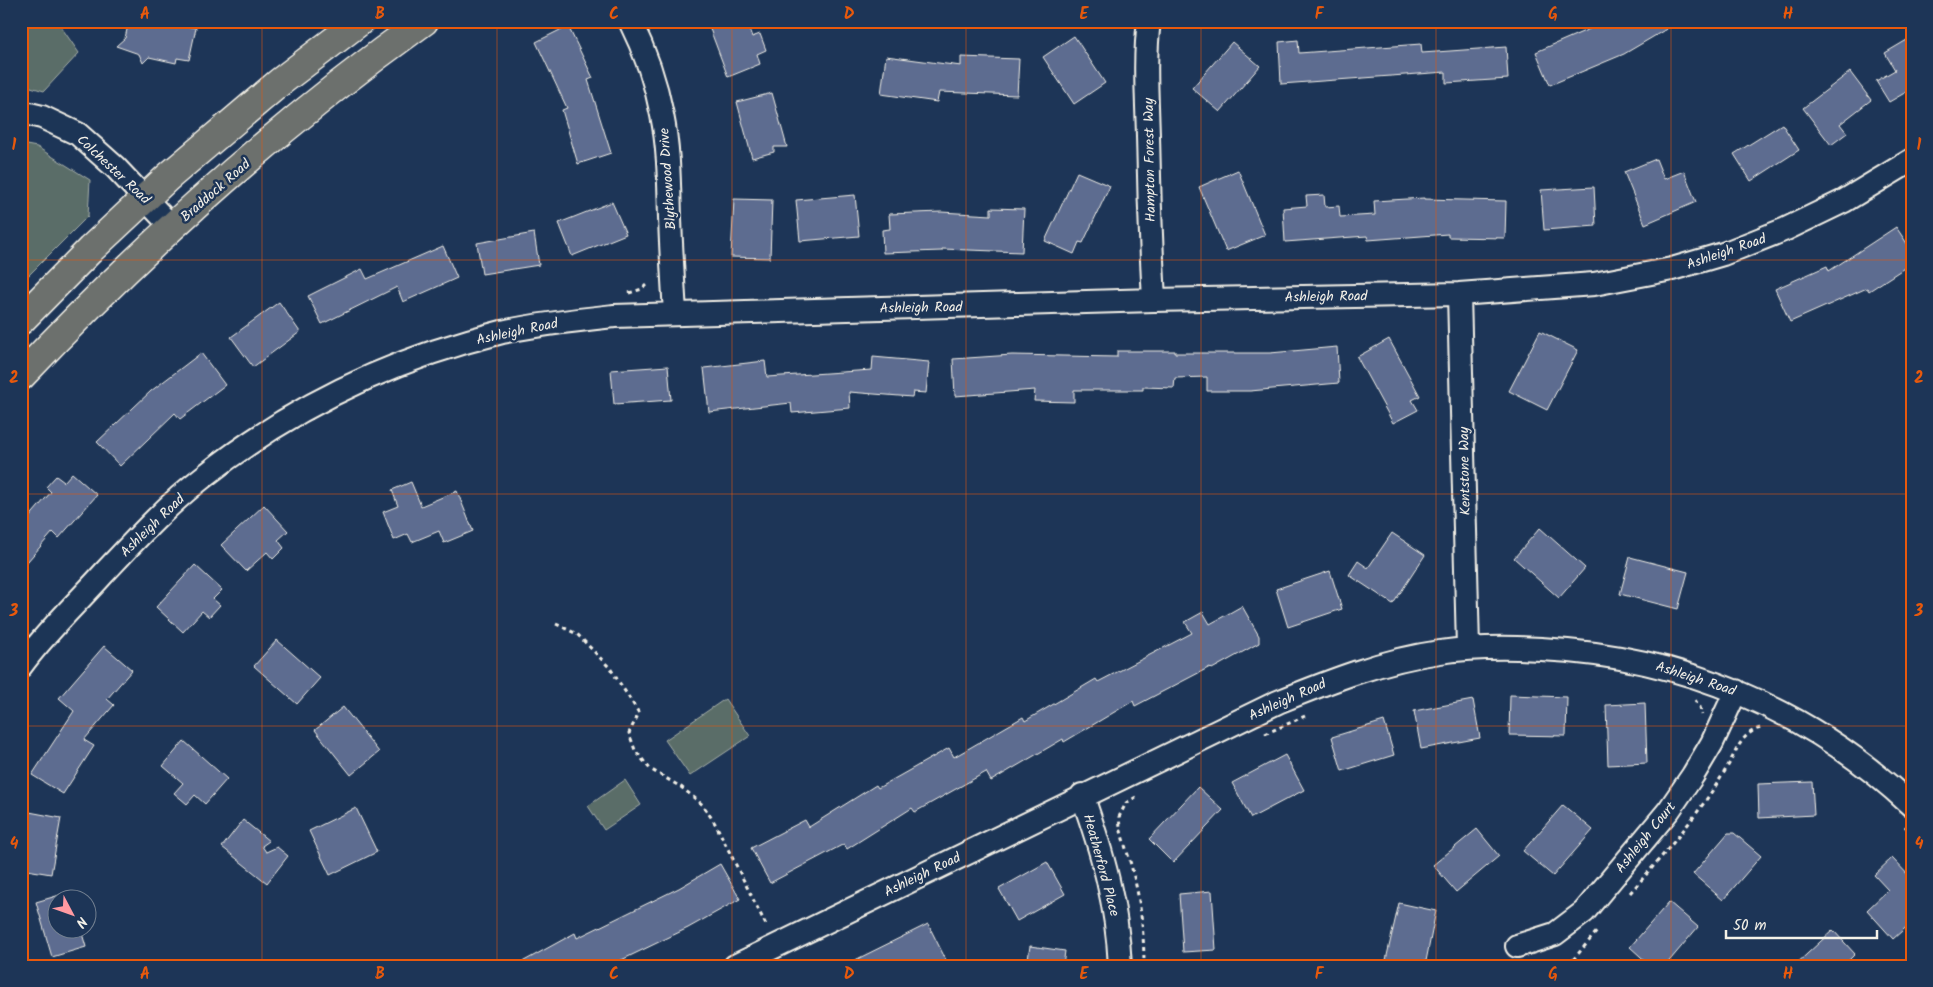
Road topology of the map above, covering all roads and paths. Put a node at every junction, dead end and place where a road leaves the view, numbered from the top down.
1 (360, 21) edge
2 (424, 21) edge
3 (630, 21) edge
4 (1149, 21) edge
5 (21, 112) edge
6 (1912, 160) edge
7 (145, 197) junction
8 (172, 228) junction
9 (1459, 294) junction
10 (1154, 300) junction
11 (675, 313) junction
12 (21, 320) edge
13 (21, 376) edge
14 (556, 624) dead end
15 (1468, 648) junction
16 (21, 666) edge
17 (1736, 691) junction
18 (1690, 696) dead end
19 (1310, 714) dead end
20 (1701, 718) dead end
21 (1769, 729) dead end
22 (1256, 738) dead end
23 (1142, 794) dead end
24 (1082, 796) junction
25 (1906, 815) edge
26 (1912, 834) edge
27 (1625, 898) dead end
28 (1601, 926) dead end
29 (776, 945) junction
30 (1517, 946) dead end
31 (735, 966) edge
32 (1120, 966) edge
33 (1144, 966) edge
34 (1568, 966) edge

1 - 7 main road
2 - 8 main road, Braddock Road
3 - 11 street, Blythewood Drive
4 - 10 street, Hampton Forest Way
5 - 7 street, Colchester Road
6 - 9 street, Ashleigh Road
7 - 8 street, Colchester Road
7 - 12 main road
8 - 13 main road, Braddock Road
9 - 10 street, Ashleigh Road
9 - 15 street, Kentstone Way
10 - 11 street, Ashleigh Road
11 - 16 street, Ashleigh Road
14 - 29 path
15 - 17 street, Ashleigh Road
15 - 24 street, Ashleigh Road
17 - 25 street, Ashleigh Road
17 - 30 street, Ashleigh Court
18 - 20 path
19 - 22 path
21 - 27 path
23 - 33 path
24 - 29 street, Ashleigh Road
24 - 32 street, Heatherford Place
25 - 26 path
28 - 34 path
29 - 31 street, Ashleigh Road

